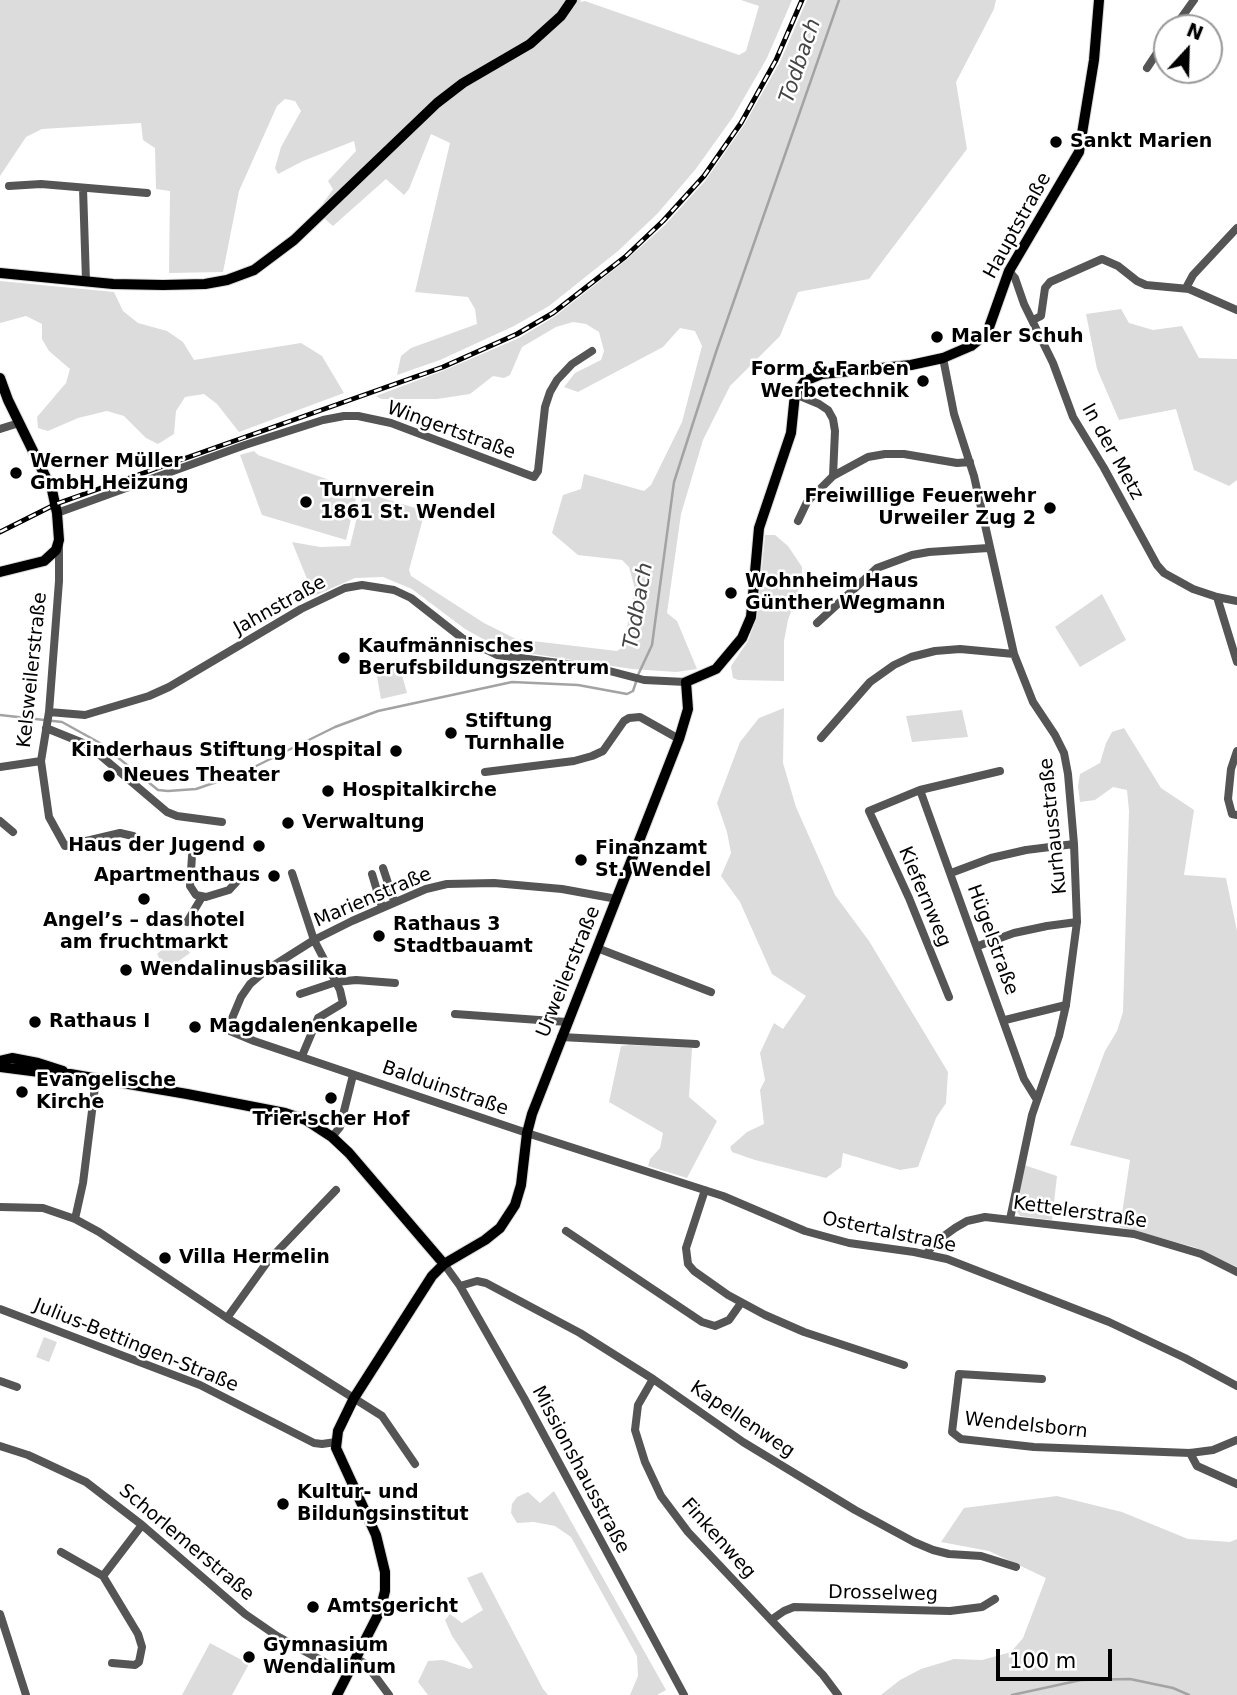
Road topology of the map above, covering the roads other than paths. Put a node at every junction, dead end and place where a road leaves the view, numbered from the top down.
1 (572, 0) edge
2 (1099, 0) edge
3 (1153, 59) edge
4 (1147, 68) dead end
5 (9, 186) dead end
6 (83, 188) junction
7 (147, 193) dead end
8 (1237, 228) edge
9 (1009, 271) junction
10 (0, 273) edge
11 (86, 281) junction
12 (1186, 288) junction
13 (1237, 310) edge
14 (1032, 320) junction
15 (592, 351) dead end
16 (943, 358) junction
17 (0, 379) edge
18 (795, 394) junction
19 (4, 399) edge
20 (19, 424) junction
21 (0, 429) edge
22 (970, 462) junction
23 (833, 476) junction
24 (57, 513) junction
25 (798, 521) dead end
26 (59, 540) junction
27 (988, 548) junction
28 (48, 558) junction
29 (0, 572) edge
30 (59, 581) junction
31 (1217, 597) junction
32 (1237, 601) edge
33 (817, 623) dead end
34 (1014, 654) junction
35 (1237, 662) edge
36 (686, 682) junction
37 (47, 720) junction
38 (821, 738) dead end
39 (679, 739) junction
40 (1237, 751) edge
41 (41, 761) junction
42 (0, 767) edge
43 (1000, 771) dead end
44 (485, 772) dead end
45 (920, 790) junction
46 (1237, 815) edge
47 (0, 821) edge
48 (222, 822) dead end
49 (13, 832) dead end
50 (133, 836) dead end
51 (1074, 844) junction
52 (192, 856) dead end
53 (383, 868) dead end
54 (292, 873) dead end
55 (951, 873) junction
56 (372, 874) dead end
57 (239, 879) dead end
58 (202, 897) junction
59 (617, 899) junction
60 (394, 901) junction
61 (382, 907) junction
62 (187, 922) dead end
63 (1077, 922) junction
64 (314, 940) junction
65 (978, 946) junction
66 (597, 948) junction
67 (337, 982) junction
68 (395, 983) dead end
69 (711, 992) dead end
70 (300, 994) dead end
71 (949, 998) dead end
72 (1066, 1005) junction
73 (455, 1014) dead end
74 (1005, 1020) junction
75 (567, 1022) junction
76 (230, 1031) joint
77 (561, 1037) junction
78 (696, 1044) dead end
79 (302, 1056) junction
80 (0, 1061) edge
81 (0, 1067) edge
82 (70, 1074) junction
83 (353, 1075) junction
84 (96, 1079) junction
85 (1037, 1100) junction
86 (527, 1133) junction
87 (332, 1137) junction
88 (336, 1190) dead end
89 (705, 1190) junction
90 (0, 1207) edge
91 (75, 1219) junction
92 (1010, 1219) junction
93 (566, 1231) dead end
94 (926, 1254) junction
95 (444, 1264) junction
96 (1237, 1272) edge
97 (460, 1286) junction
98 (741, 1303) junction
99 (0, 1309) edge
100 (227, 1318) junction
101 (904, 1365) dead end
102 (653, 1379) junction
103 (1042, 1379) dead end
104 (0, 1381) edge
105 (1237, 1386) edge
106 (17, 1387) dead end
107 (354, 1398) junction
108 (1237, 1440) edge
109 (336, 1442) junction
110 (0, 1446) edge
111 (1190, 1453) junction
112 (415, 1464) dead end
113 (1237, 1484) edge
114 (142, 1525) junction
115 (61, 1552) dead end
116 (1016, 1567) dead end
117 (103, 1576) junction
118 (995, 1599) dead end
119 (0, 1614) edge
120 (771, 1620) junction
121 (356, 1659) junction
122 (112, 1663) dead end
123 (348, 1675) junction
124 (26, 1695) edge
125 (337, 1695) edge
126 (389, 1695) edge
127 (684, 1695) edge
128 (838, 1695) edge

1 - 11 main road
2 - 9 main road, Hauptstraße
3 - 4 street
5 - 6 street
6 - 7 street
6 - 11 street
8 - 12 street
9 - 14 street, In der Metz
9 - 16 main road, Hauptstraße
10 - 11 main road
12 - 13 street
12 - 14 street
14 - 31 street, In der Metz
15 - 24 street, Wingertstraße
16 - 18 main road, Hauptstraße
16 - 22 street, Kurhausstraße
17 - 19 main road, Kelsweilerstraße
18 - 23 street
18 - 36 main road
19 - 20 main road, Kelsweilerstraße
20 - 21 street
20 - 24 main road, Kelsweilerstraße
22 - 23 street
22 - 27 street, Kurhausstraße
23 - 25 street
24 - 26 main road, Kelsweilerstraße
26 - 28 main road
26 - 30 street, Kelsweilerstraße
27 - 33 street
27 - 34 street, Kurhausstraße
28 - 29 main road
28 - 30 street, Kelsweilerstraße
30 - 37 street, Kelsweilerstraße
31 - 32 street, In der Metz
31 - 35 street
34 - 38 street
34 - 51 street, Kurhausstraße
36 - 37 street, Jahnstraße
36 - 39 main road, Urweilerstraße
37 - 41 street, Kelsweilerstraße
37 - 48 street
39 - 44 street
39 - 59 main road, Urweilerstraße
40 - 46 street
41 - 42 street
41 - 50 street, Kelsweilerstraße
43 - 45 street
45 - 55 street, Hügelstraße
45 - 71 street, Kiefernweg
47 - 49 street
51 - 55 street
51 - 63 street, Kurhausstraße
52 - 58 street
53 - 60 street
54 - 64 street
55 - 65 street, Hügelstraße
56 - 61 street
57 - 58 street
58 - 62 street
59 - 60 street, Marienstraße
59 - 66 main road, Urweilerstraße
60 - 61 street, Marienstraße
61 - 64 street, Marienstraße
63 - 65 street
63 - 72 street, Kurhausstraße
64 - 67 street
64 - 76 street, Marienstraße
65 - 74 street, Hügelstraße
66 - 69 street
66 - 75 main road, Urweilerstraße
67 - 68 street
67 - 70 street
67 - 79 street
72 - 74 street
72 - 85 street, Kurhausstraße
73 - 75 street
74 - 85 street, Hügelstraße
75 - 77 main road, Urweilerstraße
76 - 79 street, Balduinstraße
77 - 78 street
77 - 86 main road, Urweilerstraße
79 - 83 street, Balduinstraße
80 - 82 main road
81 - 82 main road
82 - 84 main road
83 - 86 street, Balduinstraße
83 - 87 street, Balduinstraße
84 - 87 main road
84 - 91 street
85 - 92 street, Kurhausstraße
86 - 89 street, Ostertalstraße
86 - 95 main road, Urweilerstraße
87 - 95 main road
88 - 100 street
89 - 94 street, Ostertalstraße
89 - 98 street
90 - 91 street
91 - 100 street
92 - 94 street, Kettelerstraße
92 - 96 street, Kettelerstraße
93 - 98 street
94 - 105 street, Ostertalstraße
95 - 97 street, Missionshausstraße
95 - 107 main road, Urweilerstraße
97 - 102 street, Kapellenweg
97 - 127 street, Missionshausstraße
98 - 101 street
99 - 109 street, Julius-Bettingen-Straße
100 - 107 street
102 - 116 street, Kapellenweg
102 - 120 street, Finkenweg
103 - 111 street, Wendelsborn
104 - 106 street
107 - 109 main road, Urweilerstraße
107 - 112 street
108 - 111 street, Wendelsborn
109 - 121 main road
110 - 114 street, Schorlemerstraße
111 - 113 street
114 - 117 street
114 - 123 street, Schorlemerstraße
115 - 117 street
117 - 122 street
118 - 120 street, Drosselweg
119 - 124 street
120 - 128 street, Finkenweg
121 - 123 main road
121 - 126 street
123 - 125 main road

